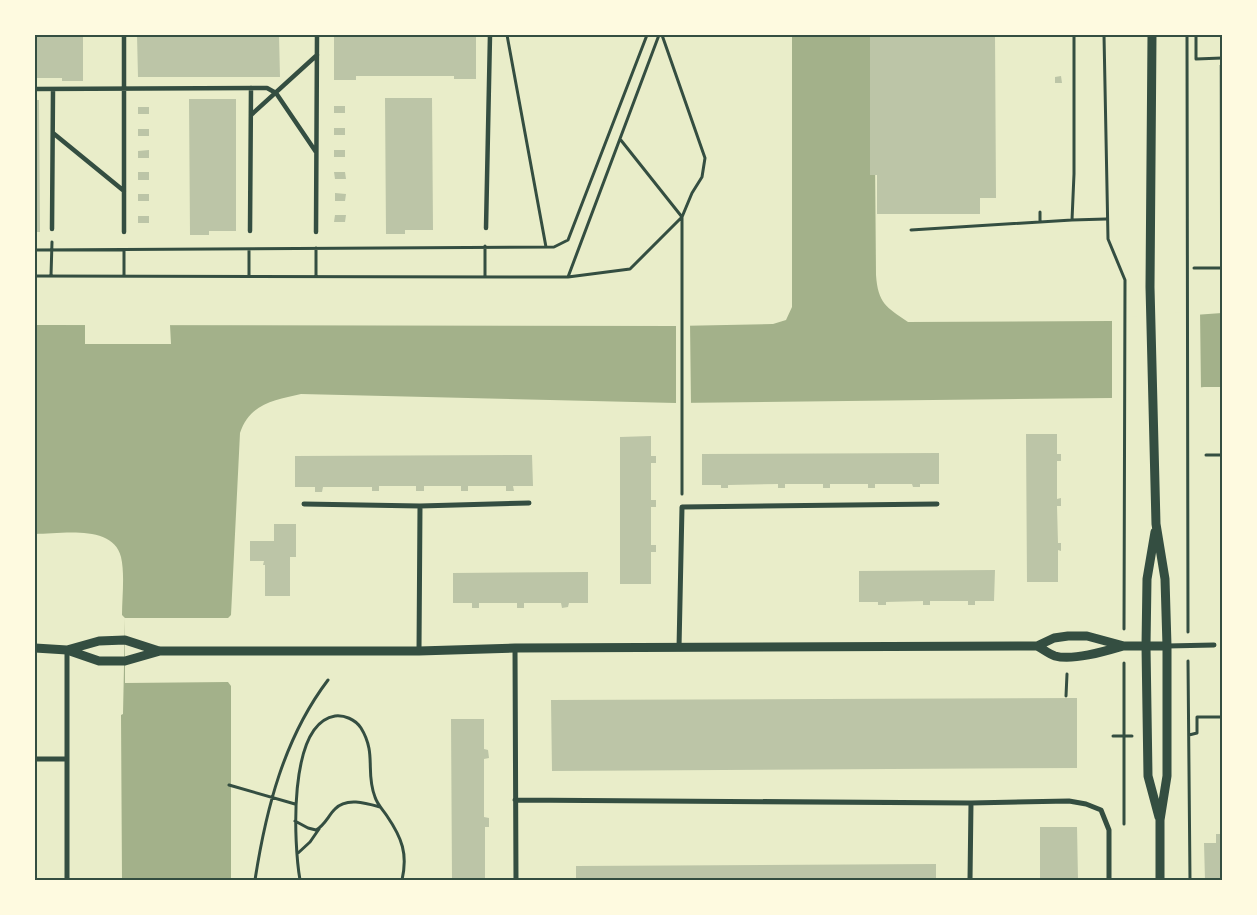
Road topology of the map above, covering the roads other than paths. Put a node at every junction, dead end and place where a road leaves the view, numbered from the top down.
1 (124, 35) edge
2 (317, 35) edge
3 (490, 35) edge
4 (1152, 35) edge
5 (317, 56) junction
6 (124, 88) junction
7 (251, 88) junction
8 (35, 89) edge
9 (53, 89) junction
10 (276, 93) junction
11 (251, 116) junction
12 (53, 133) junction
13 (316, 152) junction
14 (124, 190) junction
15 (486, 228) road end
16 (52, 229) road end
17 (250, 231) road end
18 (124, 232) road end
19 (316, 232) road end
20 (529, 503) dead end
21 (304, 504) dead end
22 (937, 504) dead end
23 (420, 506) junction
24 (1156, 524) junction
25 (1037, 646) junction
26 (1124, 646) junction
27 (1146, 646) junction
28 (1166, 646) junction
29 (1214, 646) dead end
30 (35, 648) edge
31 (515, 648) junction
32 (679, 648) junction
33 (67, 650) junction
34 (160, 651) junction
35 (420, 651) junction
36 (35, 759) edge
37 (67, 759) junction
38 (515, 800) junction
39 (971, 803) junction
40 (1160, 820) junction
41 (67, 880) edge
42 (516, 880) edge
43 (970, 880) edge
44 (1109, 880) edge
45 (1160, 880) edge

1 - 6 street
2 - 5 street
3 - 15 street
4 - 24 street
5 - 10 street
5 - 13 street
6 - 7 street
6 - 9 street
6 - 14 street
7 - 10 street
7 - 11 street
8 - 9 street
9 - 12 street
10 - 11 street
10 - 13 street
11 - 17 street
12 - 14 street
12 - 16 street
13 - 19 street
14 - 18 street
20 - 23 street
21 - 23 street
22 - 32 street
23 - 35 street
24 - 27 street
24 - 28 street
25 - 26 street
25 - 26 street
25 - 32 street
26 - 27 street
27 - 28 street
27 - 40 street
28 - 29 street
28 - 40 street
30 - 33 street
31 - 32 street
31 - 35 street
31 - 38 street
33 - 34 street
33 - 34 street
33 - 37 street
34 - 35 street
36 - 37 street
37 - 41 street
38 - 39 street
38 - 42 street
39 - 43 street
39 - 44 street
40 - 45 street

